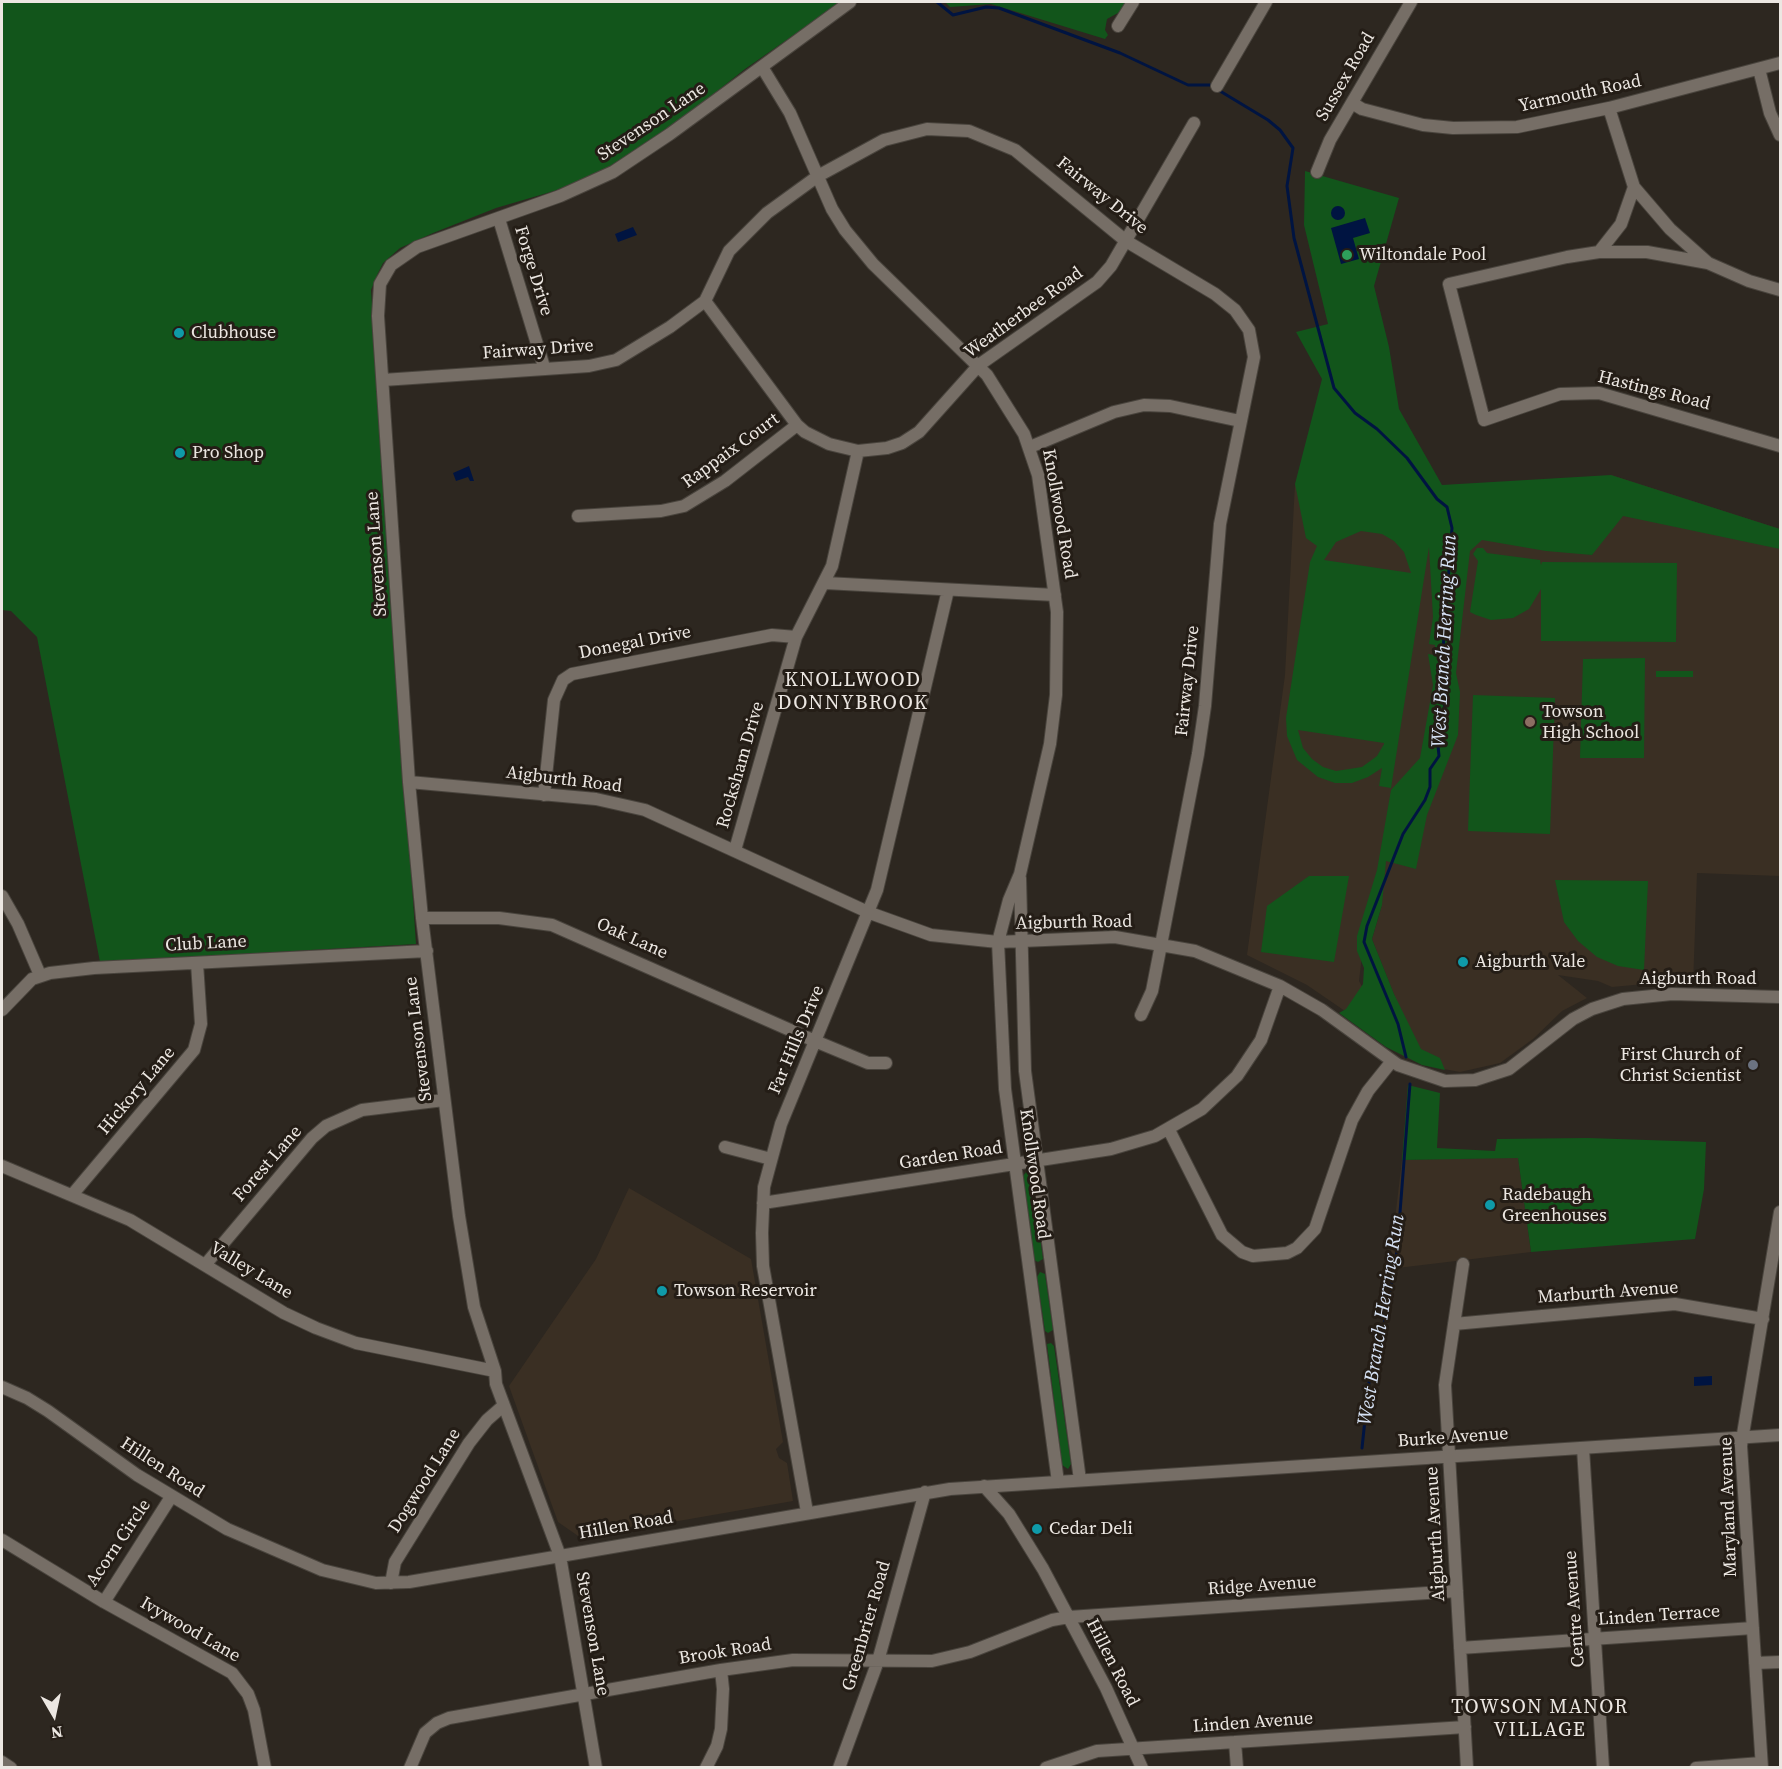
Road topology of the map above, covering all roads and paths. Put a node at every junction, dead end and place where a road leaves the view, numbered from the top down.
1 (850, 2) edge
2 (1133, 2) edge
3 (1266, 2) edge
4 (1412, 2) edge
5 (1118, 26) dead end
6 (1780, 63) edge
7 (762, 68) junction
8 (1759, 69) junction
9 (1217, 86) dead end
10 (1352, 104) junction
11 (1609, 108) junction
12 (1194, 123) dead end
13 (1780, 135) edge
14 (1317, 172) dead end
15 (818, 176) junction
16 (1634, 188) junction
17 (499, 219) junction
18 (1126, 241) junction
19 (1599, 252) junction
20 (1708, 263) junction
21 (1780, 290) edge
22 (705, 301) junction
23 (978, 365) junction
24 (544, 368) junction
25 (383, 380) junction
26 (1240, 421) junction
27 (797, 425) junction
28 (1780, 446) edge
29 (1030, 447) junction
30 (858, 451) junction
31 (578, 516) dead end
32 (825, 583) junction
33 (948, 590) junction
34 (1055, 595) junction
35 (796, 637) junction
36 (409, 782) junction
37 (544, 795) junction
38 (735, 850) junction
39 (1020, 874) junction
40 (2, 896) edge
41 (870, 913) junction
42 (422, 918) junction
43 (1021, 941) junction
44 (998, 942) junction
45 (1161, 943) junction
46 (427, 951) junction
47 (197, 963) junction
48 (40, 975) junction
49 (1280, 986) junction
50 (1780, 998) edge
51 (2, 1010) edge
52 (1141, 1015) dead end
53 (815, 1041) junction
54 (1392, 1061) junction
55 (886, 1063) dead end
56 (444, 1100) junction
57 (1169, 1130) junction
58 (725, 1147) dead end
59 (771, 1159) junction
60 (1037, 1161) junction
61 (1014, 1164) junction
62 (2, 1166) edge
63 (72, 1196) junction
64 (763, 1203) junction
65 (1780, 1212) edge
66 (1463, 1264) dead end
67 (205, 1265) junction
68 (1763, 1319) junction
69 (1455, 1324) junction
70 (495, 1371) junction
71 (2, 1388) edge
72 (503, 1406) junction
73 (1780, 1435) edge
74 (1743, 1438) junction
75 (518, 1441) junction
76 (1583, 1448) junction
77 (1449, 1457) junction
78 (1080, 1480) junction
79 (1058, 1482) junction
80 (984, 1486) junction
81 (925, 1492) junction
82 (171, 1497) junction
83 (807, 1512) junction
84 (2, 1540) edge
85 (560, 1556) junction
86 (390, 1583) junction
87 (1457, 1591) junction
88 (104, 1602) junction
89 (1069, 1617) junction
90 (1753, 1628) junction
91 (1595, 1639) junction
92 (1460, 1648) junction
93 (878, 1661) junction
94 (1780, 1662) edge
95 (1755, 1663) junction
96 (721, 1670) junction
97 (584, 1694) junction
98 (1465, 1727) junction
99 (1235, 1742) junction
100 (1134, 1748) junction
101 (2, 1762) edge
102 (1761, 1765) edge
103 (11, 1767) edge
104 (265, 1767) edge
105 (410, 1767) edge
106 (596, 1767) edge
107 (706, 1767) edge
108 (839, 1767) edge
109 (1046, 1767) edge
110 (1142, 1767) edge
111 (1237, 1767) edge
112 (1467, 1767) edge
113 (1603, 1767) edge
114 (1696, 1767) edge

1 - 7 street, Stevenson Lane
2 - 5 street
3 - 9 street
4 - 10 street, Sussex Road
6 - 8 street, Yarmouth Road
7 - 15 street, Knollwood Road
7 - 17 street, Stevenson Lane
8 - 11 street, Yarmouth Road
8 - 13 street
10 - 11 street, Yarmouth Road
10 - 14 street, Sussex Road
11 - 16 street
12 - 18 street, Weatherbee Road
15 - 18 street, Fairway Drive
15 - 22 street, Fairway Drive
15 - 23 street, Knollwood Road
16 - 19 street
16 - 20 street
17 - 24 street, Forge Drive
17 - 25 street, Stevenson Lane
18 - 23 street, Weatherbee Road
18 - 26 street, Fairway Drive
19 - 20 street
19 - 28 street, Hastings Road
20 - 21 street
22 - 24 street, Fairway Drive
22 - 27 street, Weatherbee Road
23 - 29 street, Knollwood Road
23 - 30 street, Weatherbee Road
24 - 25 street, Fairway Drive
25 - 36 street, Stevenson Lane
26 - 29 street
26 - 45 street, Fairway Drive
27 - 30 street, Weatherbee Road
27 - 31 street, Rappaix Court
29 - 34 street, Knollwood Road
30 - 32 street, Rocksham Drive
32 - 33 street
32 - 35 street, Rocksham Drive
33 - 34 street
33 - 41 street, Far Hills Drive
34 - 39 street, Knollwood Road
35 - 37 street, Donegal Drive
35 - 38 street, Rocksham Drive
36 - 37 street, Aigburth Road
36 - 42 street, Stevenson Lane
37 - 38 street, Aigburth Road
38 - 41 street, Aigburth Road
39 - 43 street, Knollwood Road
39 - 44 street, Knollwood Road
40 - 48 street
41 - 44 street, Aigburth Road
41 - 53 street, Far Hills Drive
42 - 46 street, Stevenson Lane
42 - 53 street, Oak Lane
43 - 44 street, Aigburth Road
43 - 45 street, Aigburth Road
43 - 60 street, Knollwood Road
44 - 61 street, Knollwood Road
45 - 49 street, Aigburth Road
45 - 52 street, Fairway Drive
46 - 47 street, Club Lane
46 - 56 street, Stevenson Lane
47 - 48 street, Club Lane
47 - 63 street, Hickory Lane
48 - 51 street
49 - 54 street, Aigburth Road
49 - 57 street, Garden Road
50 - 54 street, Aigburth Road
53 - 55 street, Oak Lane
53 - 59 street, Far Hills Drive
54 - 57 street
56 - 67 street, Forest Lane
56 - 70 street, Stevenson Lane
57 - 60 street, Garden Road
58 - 59 street
59 - 64 street, Far Hills Drive
60 - 61 street, Garden Road
60 - 78 street, Knollwood Road
61 - 64 street, Garden Road
61 - 79 street, Knollwood Road
62 - 63 street, Valley Lane
63 - 67 street, Valley Lane
64 - 83 street, Far Hills Drive
65 - 68 street, Maryland Avenue
66 - 69 street, Aigburth Avenue
67 - 70 street, Valley Lane
68 - 69 street, Marburth Avenue
68 - 74 street, Maryland Avenue
69 - 77 street, Aigburth Avenue
70 - 72 street, Stevenson Lane
70 - 75 street, Stevenson Lane
71 - 82 street, Hillen Road
72 - 75 street, Stevenson Lane
72 - 86 street, Dogwood Lane
73 - 74 street, Burke Avenue
74 - 76 street, Burke Avenue
74 - 90 street, Maryland Avenue
75 - 85 street, Stevenson Lane
76 - 77 street, Burke Avenue
76 - 91 street, Centre Avenue
77 - 78 street, Burke Avenue
77 - 87 street, Aigburth Avenue
78 - 79 street, Burke Avenue
79 - 80 street, Burke Avenue
80 - 81 street, Hillen Road
80 - 89 street, Hillen Road
81 - 83 street, Hillen Road
81 - 93 street, Greenbrier Road
82 - 86 street, Hillen Road
82 - 88 street, Acorn Circle
83 - 85 street, Hillen Road
84 - 88 street, Acorn Circle
85 - 86 street, Hillen Road
85 - 97 street, Stevenson Lane
87 - 89 street, Ridge Avenue
87 - 92 street, Aigburth Avenue
88 - 104 street, Ivywood Lane
89 - 93 street, Brook Road
89 - 100 street, Hillen Road
90 - 91 street, Linden Terrace
90 - 95 street, Maryland Avenue
91 - 92 street, Linden Terrace
91 - 113 street, Centre Avenue
92 - 98 street, Aigburth Avenue
93 - 96 street, Brook Road
93 - 108 street, Greenbrier Road
94 - 95 street
95 - 102 street, Maryland Avenue
96 - 97 street, Brook Road
96 - 107 street
97 - 105 street, Brook Road
97 - 106 street, Stevenson Lane
98 - 99 street, Linden Avenue
98 - 112 street, Aigburth Avenue
99 - 100 street, Linden Avenue
99 - 111 street
100 - 109 street, Linden Avenue
100 - 110 street, Hillen Road
101 - 103 street
102 - 114 street

